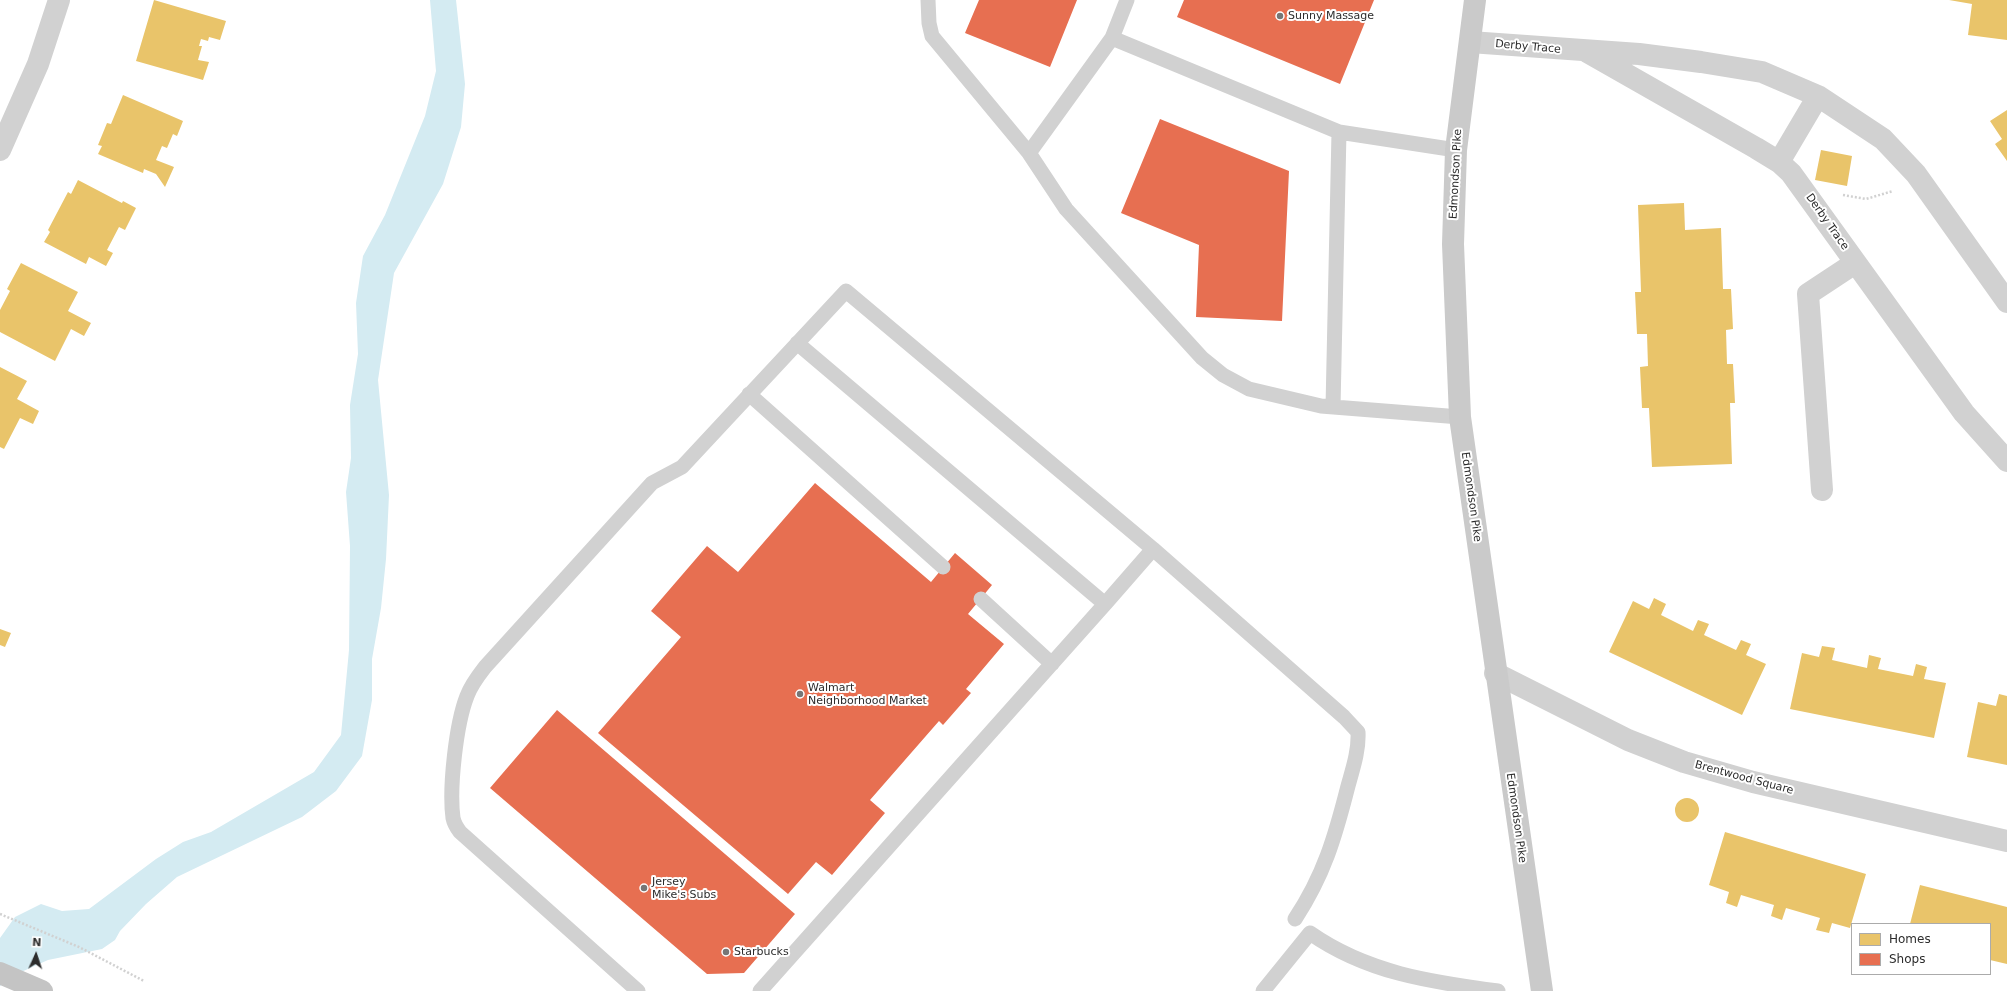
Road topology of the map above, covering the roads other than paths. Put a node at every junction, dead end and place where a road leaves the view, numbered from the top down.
1 (59, 0) edge
2 (928, 0) edge
3 (1127, 0) edge
4 (1475, 0) edge
5 (1112, 38) junction
6 (1470, 42) junction
7 (1586, 51) junction
8 (1818, 96) junction
9 (1339, 132) junction
10 (2, 142) edge
11 (1456, 150) junction
12 (1029, 152) junction
13 (1779, 162) junction
14 (1855, 263) junction
15 (2007, 302) edge
16 (797, 343) junction
17 (749, 394) junction
18 (1333, 407) junction
19 (1460, 417) junction
20 (2007, 461) edge
21 (1822, 490) dead end
22 (1153, 549) junction
23 (943, 567) dead end
24 (981, 599) dead end
25 (1106, 604) junction
26 (1052, 664) junction
27 (1495, 673) junction
28 (2007, 841) edge
29 (1295, 919) dead end
30 (0, 973) edge
31 (42, 991) edge
32 (638, 991) edge
33 (760, 991) edge
34 (1263, 991) edge
35 (1498, 991) edge
36 (1542, 991) edge

1 - 10 street
2 - 12 lane
3 - 5 lane
4 - 6 main road, Edmondson Pike
5 - 9 lane
5 - 12 lane
6 - 7 street, Derby Trace
6 - 11 main road, Edmondson Pike
7 - 8 street, Derby Trace
7 - 13 street, Derby Trace
8 - 13 street
8 - 15 street, Derby Trace
9 - 11 lane
9 - 18 lane
11 - 19 main road, Edmondson Pike
12 - 18 lane
13 - 14 street, Derby Trace
14 - 20 street, Derby Trace
14 - 21 street
16 - 17 lane
16 - 22 lane
16 - 25 lane
17 - 23 lane
17 - 32 lane
18 - 19 lane
19 - 27 main road, Edmondson Pike
22 - 25 lane
22 - 29 lane
24 - 26 lane
25 - 26 lane
26 - 33 lane
27 - 28 street, Brentwood Square
27 - 36 main road, Edmondson Pike
30 - 31 main road
34 - 35 lane

